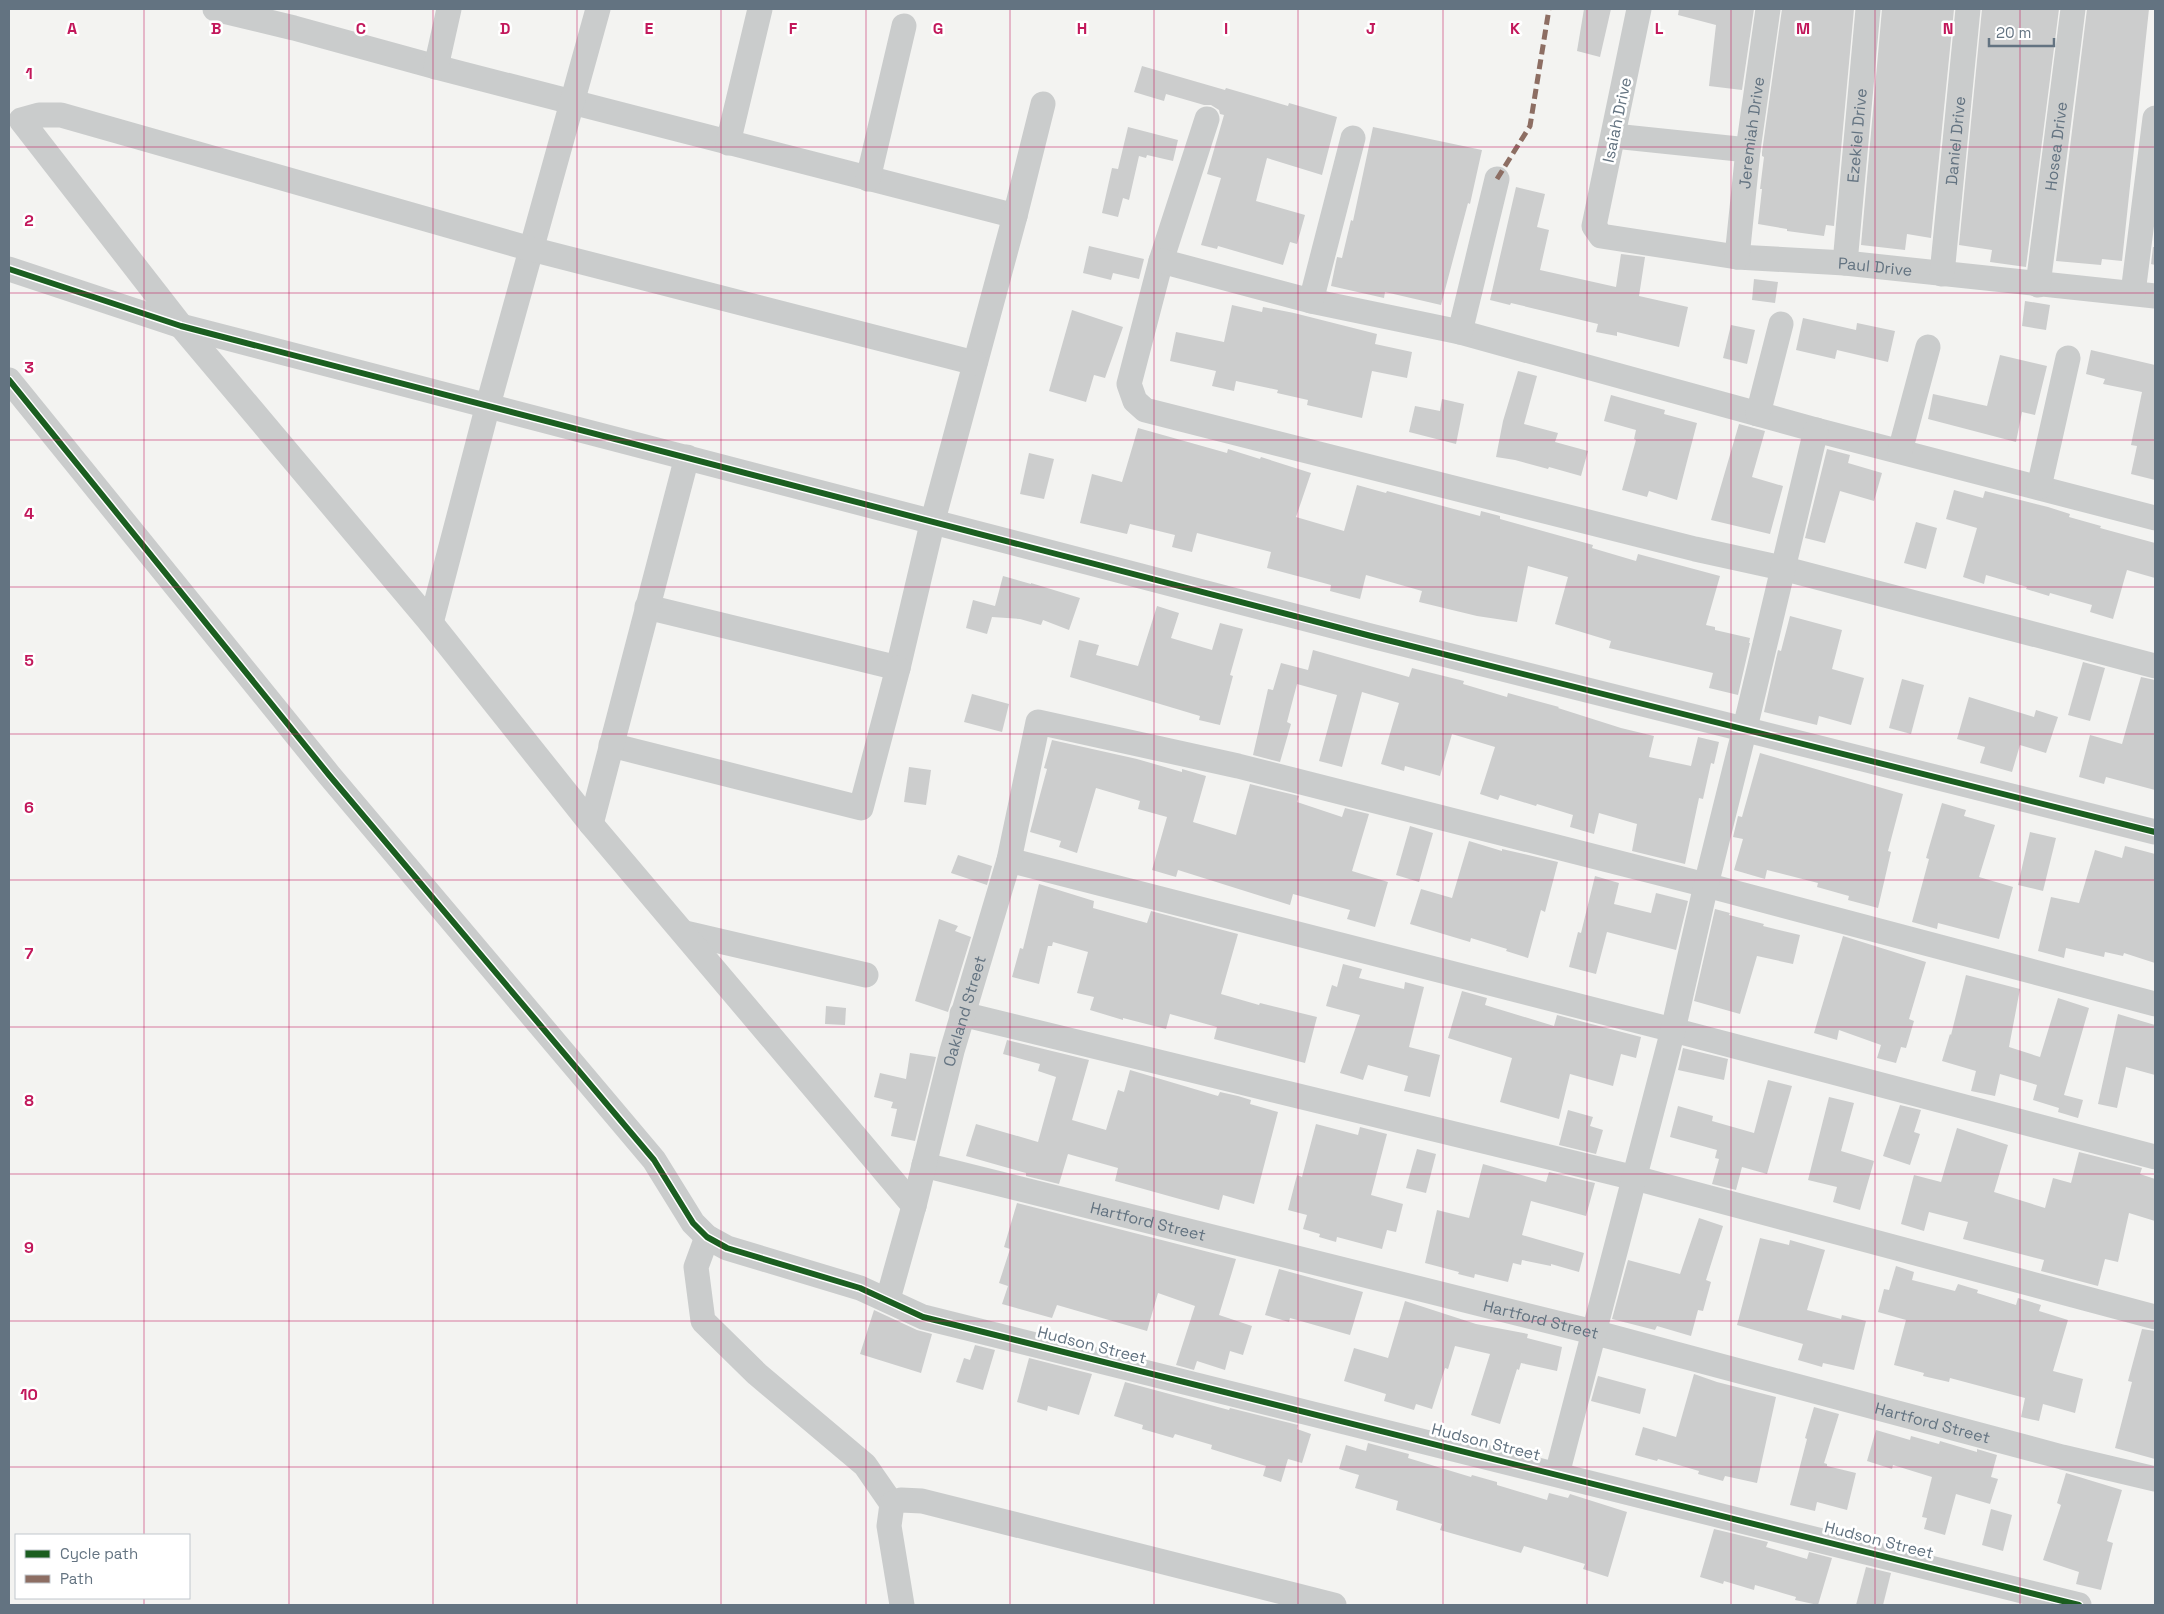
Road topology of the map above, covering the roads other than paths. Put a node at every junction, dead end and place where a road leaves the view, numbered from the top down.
1 (215, 9) edge
2 (449, 9) edge
3 (598, 9) edge
4 (760, 9) edge
5 (1639, 9) edge
6 (1768, 9) edge
7 (1868, 9) edge
8 (1968, 9) edge
9 (2073, 9) edge
10 (296, 18) edge
11 (904, 26) dead end
12 (436, 67) junction
13 (573, 101) junction
14 (1042, 104) dead end
15 (15, 113) edge
16 (2155, 118) edge
17 (1207, 119) dead end
18 (1614, 136) junction
19 (1353, 138) dead end
20 (728, 143) junction
21 (1748, 150) junction
22 (868, 179) junction
23 (1498, 179) dead end
24 (1015, 216) junction
25 (1596, 231) joint
26 (532, 249) junction
27 (1737, 257) junction
28 (1161, 261) junction
29 (1845, 263) junction
30 (9, 269) edge
31 (1942, 274) junction
32 (2038, 284) junction
33 (2144, 294) edge
34 (1311, 301) junction
35 (1781, 324) dead end
36 (181, 326) junction
37 (1460, 332) junction
38 (1928, 346) dead end
39 (2068, 358) dead end
40 (975, 363) junction
41 (9, 380) edge
42 (488, 405) junction
43 (1758, 414) junction
44 (1816, 430) junction
45 (1900, 451) junction
46 (687, 457) junction
47 (2039, 487) junction
48 (2155, 518) edge
49 (933, 520) junction
50 (1782, 568) junction
51 (648, 607) junction
52 (431, 623) junction
53 (2155, 666) edge
54 (898, 668) junction
55 (1745, 728) junction
56 (611, 745) junction
57 (591, 824) junction
58 (2155, 832) edge
59 (1009, 860) junction
60 (1706, 885) junction
61 (685, 933) junction
62 (866, 975) dead end
63 (2155, 1004) edge
64 (962, 1014) junction
65 (1673, 1030) junction
66 (2155, 1157) edge
67 (924, 1165) junction
68 (1635, 1178) junction
69 (914, 1206) junction
70 (707, 1237) junction
71 (888, 1299) junction
72 (2155, 1317) edge
73 (1592, 1332) junction
74 (1557, 1474) junction
75 (2155, 1479) edge
76 (892, 1504) junction
77 (902, 1605) edge
78 (1334, 1605) edge
79 (2079, 1605) edge

1 - 10 street
2 - 12 street
3 - 13 street
4 - 20 street
5 - 18 street, Isaiah Drive
6 - 21 street, Jeremiah Drive
7 - 29 street, Ezekiel Drive
8 - 31 street, Daniel Drive
9 - 32 street, Hosea Drive
10 - 12 street
11 - 22 street
12 - 13 street
13 - 20 street
13 - 26 street
14 - 24 street
15 - 26 street
15 - 36 street
16 - 33 street
17 - 28 street
18 - 21 street
18 - 25 street, Isaiah Drive
19 - 34 street
20 - 22 street
21 - 27 street, Jeremiah Drive
22 - 24 street
23 - 37 street
24 - 40 street
25 - 27 street, Paul Drive
26 - 40 street
26 - 42 street
27 - 29 street, Paul Drive
28 - 34 street
28 - 50 street
29 - 31 street, Paul Drive
30 - 36 street
31 - 32 street, Paul Drive
32 - 33 street, Paul Drive
34 - 37 street
35 - 43 street
36 - 42 street
36 - 52 street
37 - 43 street
38 - 45 street
39 - 47 street
40 - 49 street
41 - 70 street, Hudson Street
42 - 46 street
42 - 52 street
43 - 44 street
44 - 45 street
44 - 50 street
45 - 47 street
46 - 49 street
46 - 51 street
47 - 48 street
49 - 54 street
49 - 55 street
50 - 53 street
50 - 55 street
51 - 54 street
51 - 56 street
52 - 57 street
54 - 56 street
55 - 58 street
55 - 60 street
56 - 57 street
57 - 61 street
59 - 60 street, Oakland Street
59 - 64 street, Oakland Street
59 - 65 street
60 - 63 street
60 - 65 street
61 - 62 street
61 - 69 street
64 - 67 street, Oakland Street
64 - 68 street
65 - 66 street
65 - 68 street
67 - 69 street, Oakland Street
67 - 73 street, Hartford Street
68 - 72 street
68 - 73 street
69 - 71 street, Oakland Street
70 - 71 street, Hudson Street
70 - 76 street
71 - 74 street, Hudson Street
73 - 74 street
73 - 75 street, Hartford Street
74 - 79 street, Hudson Street
76 - 77 street
76 - 78 street

